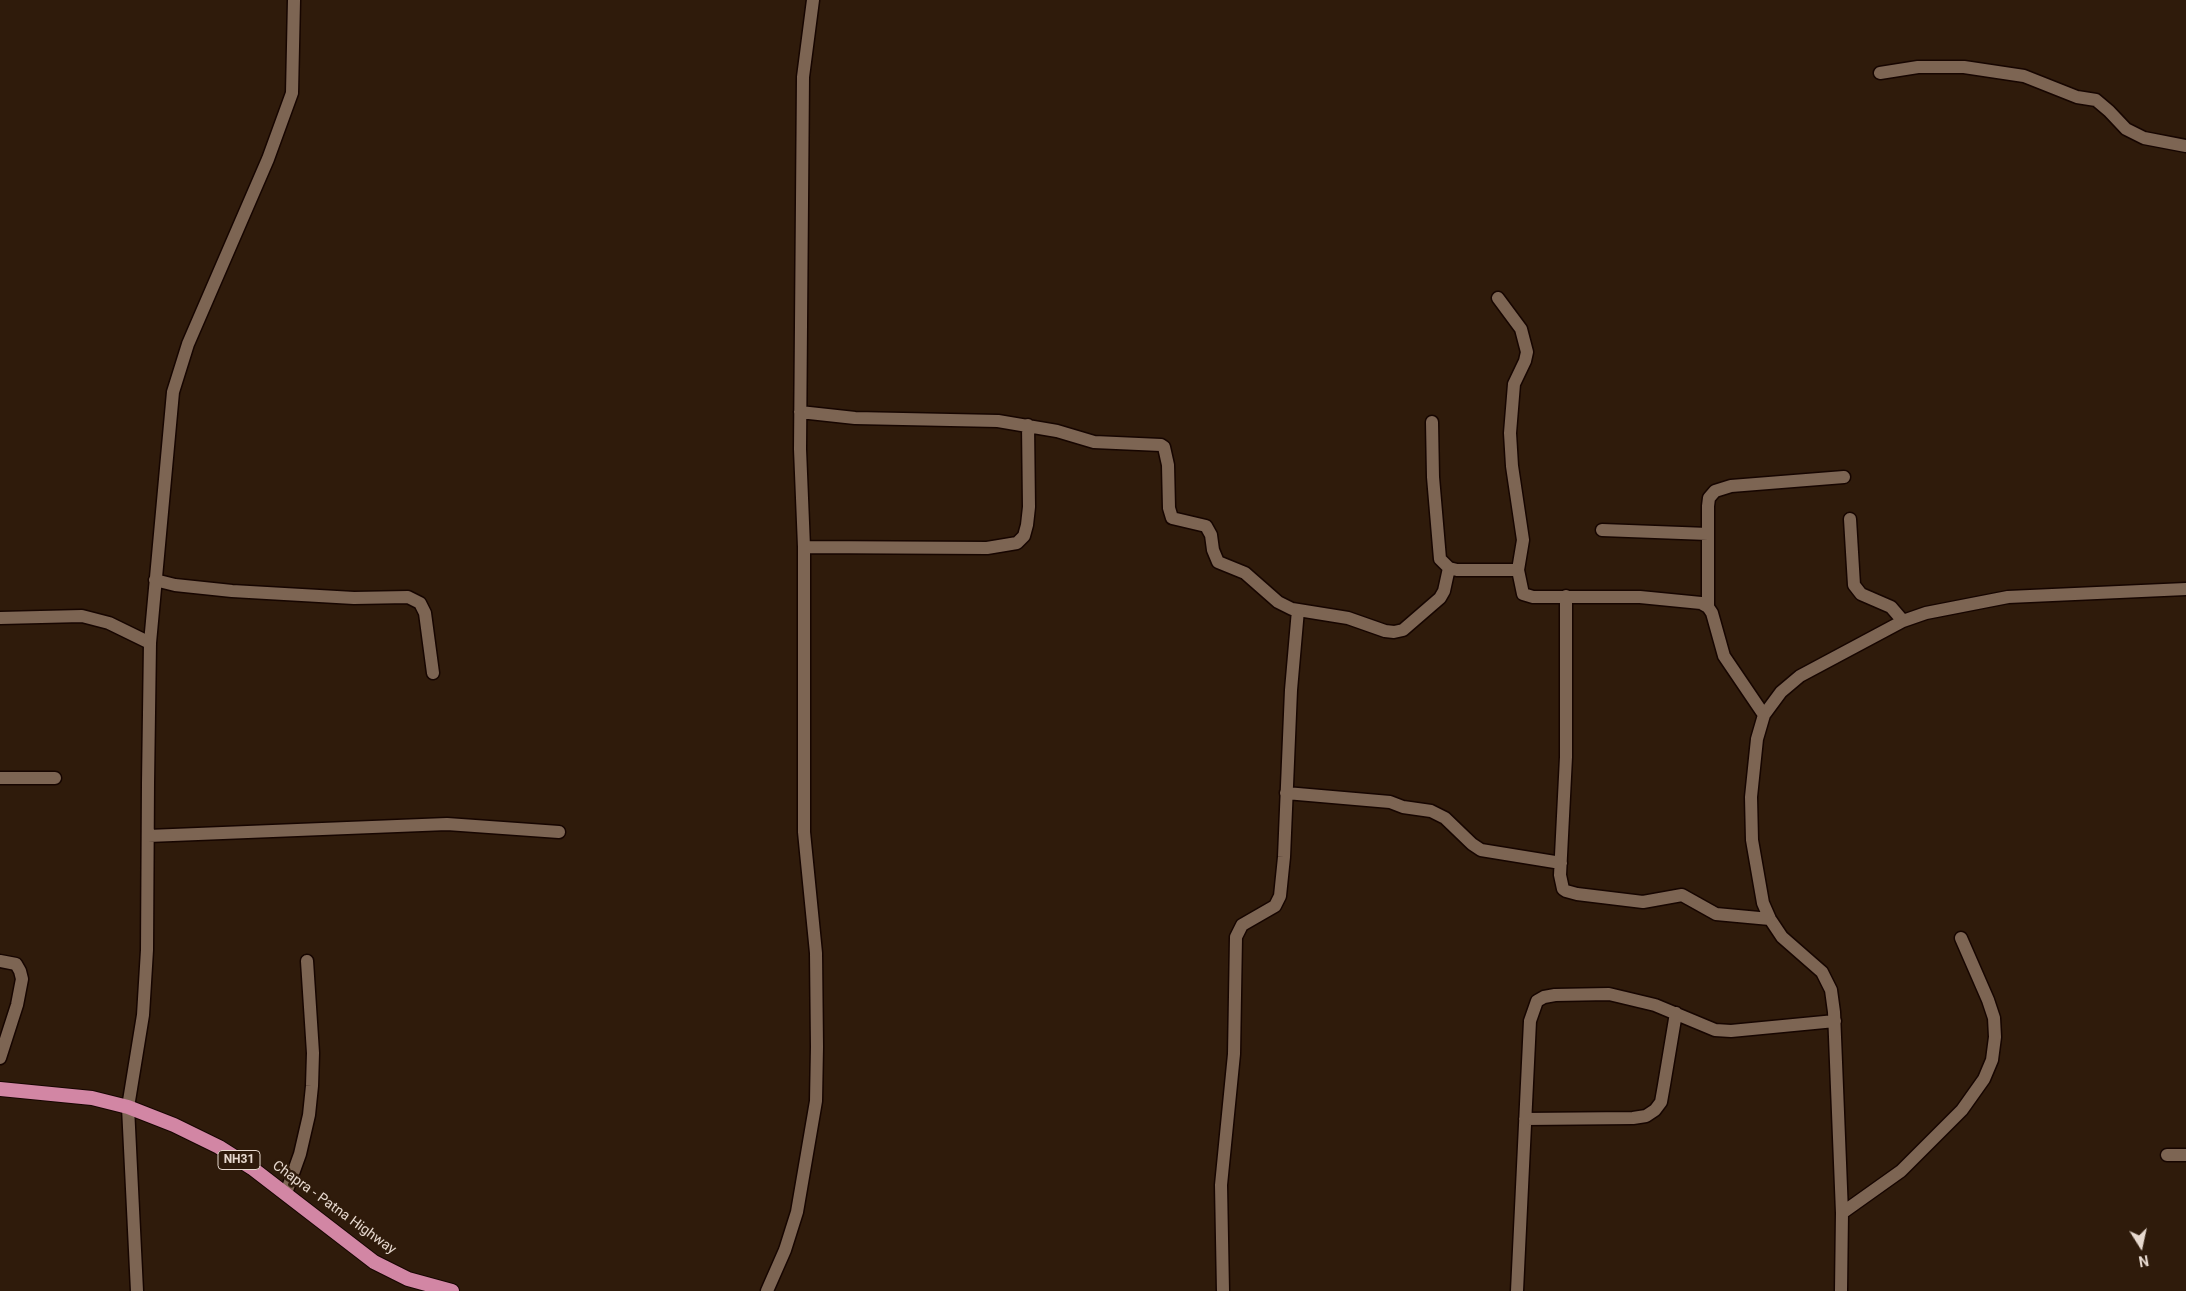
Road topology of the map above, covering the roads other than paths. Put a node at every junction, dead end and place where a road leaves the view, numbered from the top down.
1 (294, 0) edge
2 (812, 0) edge
3 (1880, 73) dead end
4 (2186, 146) edge
5 (1498, 298) dead end
6 (800, 412) junction
7 (1432, 422) dead end
8 (1028, 425) junction
9 (1844, 477) dead end
10 (1850, 519) dead end
11 (1602, 530) dead end
12 (1708, 534) junction
13 (804, 547) junction
14 (1449, 568) junction
15 (1518, 570) junction
16 (155, 580) junction
17 (2186, 589) edge
18 (1566, 596) junction
19 (1708, 607) junction
20 (1298, 610) junction
21 (0, 618) edge
22 (1903, 621) junction
23 (150, 643) junction
24 (433, 673) dead end
25 (1764, 715) junction
26 (0, 778) edge
27 (54, 778) dead end
28 (1286, 793) junction
29 (559, 832) dead end
30 (148, 836) junction
31 (1561, 863) junction
32 (1770, 919) junction
33 (1961, 938) dead end
34 (0, 961) edge
35 (307, 961) dead end
36 (1676, 1013) junction
37 (1834, 1021) junction
38 (0, 1058) edge
39 (0, 1089) edge
40 (128, 1107) junction
41 (1525, 1119) junction
42 (2167, 1155) dead end
43 (2186, 1155) edge
44 (286, 1193) junction
45 (1842, 1213) junction
46 (137, 1291) edge
47 (452, 1291) edge
48 (767, 1291) edge
49 (1223, 1291) edge
50 (1517, 1291) edge
51 (1841, 1291) edge

1 - 16 street
2 - 6 street
3 - 4 street
5 - 15 street
6 - 8 street
6 - 13 street
7 - 14 street
8 - 13 street
8 - 20 street
9 - 12 street
10 - 22 street
11 - 12 street
12 - 19 street
13 - 48 street
14 - 15 street
14 - 20 street
15 - 18 street
16 - 23 street
16 - 24 street
17 - 22 street
18 - 19 street
18 - 31 street
19 - 25 street
20 - 28 street
21 - 23 street
22 - 25 street
23 - 30 street
25 - 32 street
26 - 27 street
28 - 31 street
28 - 49 street
29 - 30 street
30 - 40 street
31 - 32 street
32 - 37 street
33 - 45 street
34 - 38 street
35 - 44 street
36 - 37 street
36 - 41 street
36 - 41 street
37 - 45 street
39 - 40 highway, Chapra - Patna Highway / NH31
40 - 44 highway, Chapra - Patna Highway / NH31
40 - 46 street
41 - 50 street
42 - 43 street
44 - 47 highway, Chapra - Patna Highway / NH31
45 - 51 street

